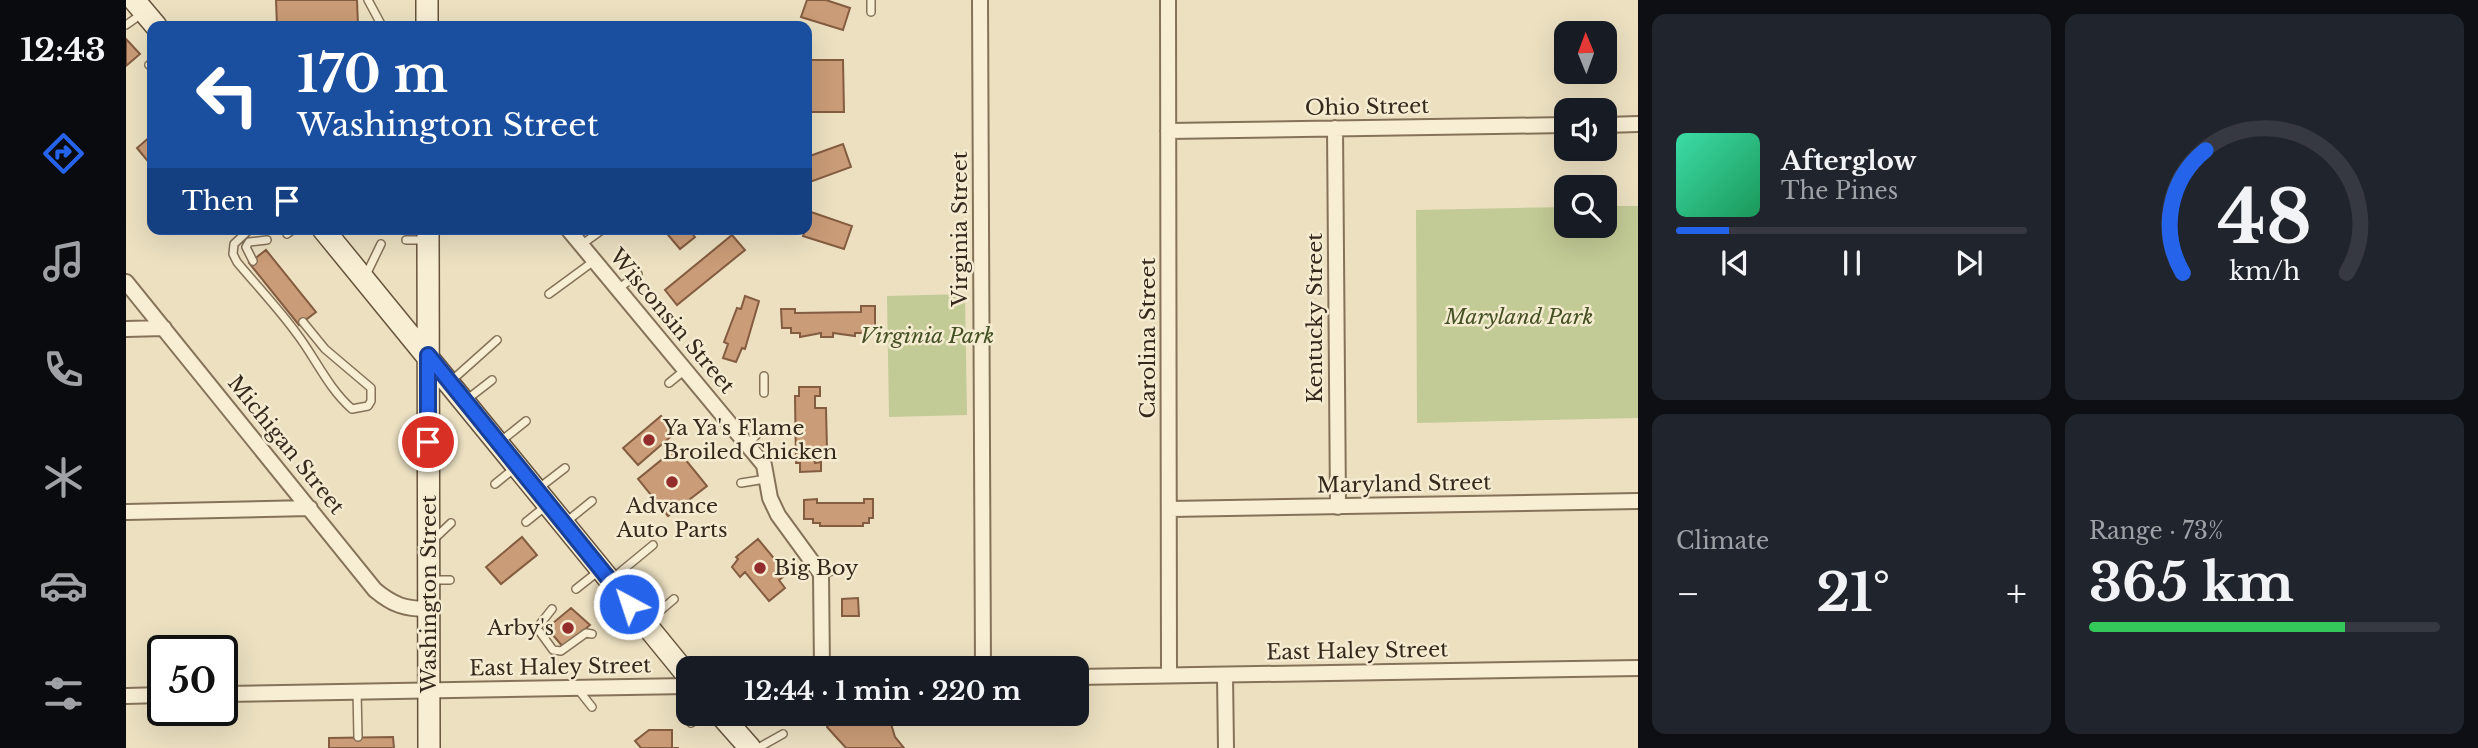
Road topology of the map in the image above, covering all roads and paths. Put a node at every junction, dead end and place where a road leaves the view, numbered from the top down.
1 (368, 0) edge
2 (427, 0) edge
3 (871, 0) edge
4 (980, 0) edge
5 (1168, 0) edge
6 (871, 12) dead end
7 (144, 13) edge
8 (379, 21) edge
9 (428, 21) edge
10 (126, 25) edge
11 (1638, 124) edge
12 (1554, 125) edge
13 (1617, 125) edge
14 (1335, 128) junction
15 (1168, 131) junction
16 (244, 235) edge
17 (328, 235) edge
18 (424, 235) edge
19 (428, 235) edge
20 (573, 235) edge
21 (595, 235) edge
22 (267, 240) dead end
23 (406, 240) dead end
24 (381, 244) dead end
25 (581, 245) junction
26 (253, 261) dead end
27 (594, 261) junction
28 (638, 274) dead end
29 (365, 279) junction
30 (126, 282) edge
31 (618, 289) junction
32 (549, 294) dead end
33 (303, 322) dead end
34 (164, 328) junction
35 (126, 329) edge
36 (497, 340) dead end
37 (428, 355) junction
38 (686, 370) junction
39 (764, 376) dead end
40 (492, 380) dead end
41 (450, 382) junction
42 (669, 383) dead end
43 (764, 393) dead end
44 (465, 401) junction
45 (526, 421) dead end
46 (763, 428) dead end
47 (498, 444) junction
48 (748, 444) junction
49 (516, 466) junction
50 (565, 468) dead end
51 (766, 479) junction
52 (741, 483) dead end
53 (495, 484) dead end
54 (541, 498) junction
55 (1638, 500) edge
56 (593, 501) dead end
57 (1338, 507) junction
58 (310, 508) junction
59 (1170, 509) junction
60 (126, 512) edge
61 (526, 522) dead end
62 (451, 523) dead end
63 (563, 525) junction
64 (428, 545) junction
65 (653, 545) dead end
66 (841, 569) dead end
67 (821, 574) junction
68 (605, 575) junction
69 (428, 580) junction
70 (450, 580) dead end
71 (576, 589) dead end
72 (674, 599) dead end
73 (629, 604) junction
74 (428, 608) junction
75 (552, 609) dead end
76 (607, 621) dead end
77 (645, 623) junction
78 (592, 634) dead end
79 (822, 656) edge
80 (984, 656) edge
81 (676, 662) edge
82 (1638, 668) edge
83 (1169, 675) junction
84 (1225, 675) junction
85 (1089, 677) edge
86 (676, 687) edge
87 (577, 688) junction
88 (429, 690) junction
89 (358, 691) junction
90 (238, 694) edge
91 (147, 695) edge
92 (126, 696) edge
93 (592, 707) dead end
94 (730, 726) edge
95 (783, 734) dead end
96 (358, 737) dead end
97 (748, 747) edge
98 (429, 748) edge
99 (1226, 748) edge

1 - 8 lane
2 - 9 main road
3 - 6 lane
4 - 80 street, Virginia Street
5 - 15 street, Carolina Street
7 - 10 lane
11 - 13 street
12 - 14 street, Ohio Street
14 - 15 street, Ohio Street
14 - 57 street, Kentucky Street
15 - 59 street, Carolina Street
16 - 33 lane
17 - 29 main road
18 - 23 lane
19 - 37 main road, Washington Street
20 - 25 street, Wisconsin Street
21 - 25 lane
22 - 26 lane
24 - 29 lane
25 - 27 street, Wisconsin Street
27 - 31 street, Wisconsin Street
27 - 32 lane
28 - 31 lane
29 - 37 main road
30 - 34 street, Michigan Street
31 - 38 street, Wisconsin Street
34 - 35 street
34 - 58 street, Michigan Street
36 - 41 lane
37 - 41 main road
37 - 64 main road, Washington Street
38 - 42 lane
38 - 48 street, Wisconsin Street
39 - 43 lane
40 - 44 lane
41 - 44 main road
44 - 47 main road
45 - 47 lane
46 - 48 lane
47 - 49 main road
48 - 51 street, Wisconsin Street
49 - 53 lane
49 - 54 main road
50 - 54 lane
51 - 52 lane
51 - 67 street, Wisconsin Street
54 - 61 lane
54 - 63 main road
55 - 57 street, Maryland Street
56 - 63 lane
57 - 59 street, Maryland Street
58 - 60 street
58 - 74 street, Michigan Street
59 - 83 street, Carolina Street
62 - 64 lane
63 - 68 main road
64 - 69 main road, Washington Street
65 - 68 lane
66 - 67 lane
67 - 79 street
68 - 71 lane
68 - 73 main road
69 - 70 lane
69 - 74 main road, Washington Street
72 - 77 lane
73 - 76 lane
73 - 77 main road
74 - 88 main road, Washington Street
75 - 78 lane
77 - 81 main road
82 - 84 street, East Haley Street
83 - 84 street, East Haley Street
83 - 85 street, East Haley Street
84 - 99 street
86 - 87 street, East Haley Street
87 - 88 street, East Haley Street
87 - 93 lane
88 - 89 street, East Haley Street
88 - 98 main road, Washington Street
89 - 90 street, East Haley Street
89 - 96 lane
91 - 92 street
94 - 97 main road
95 - 97 lane

